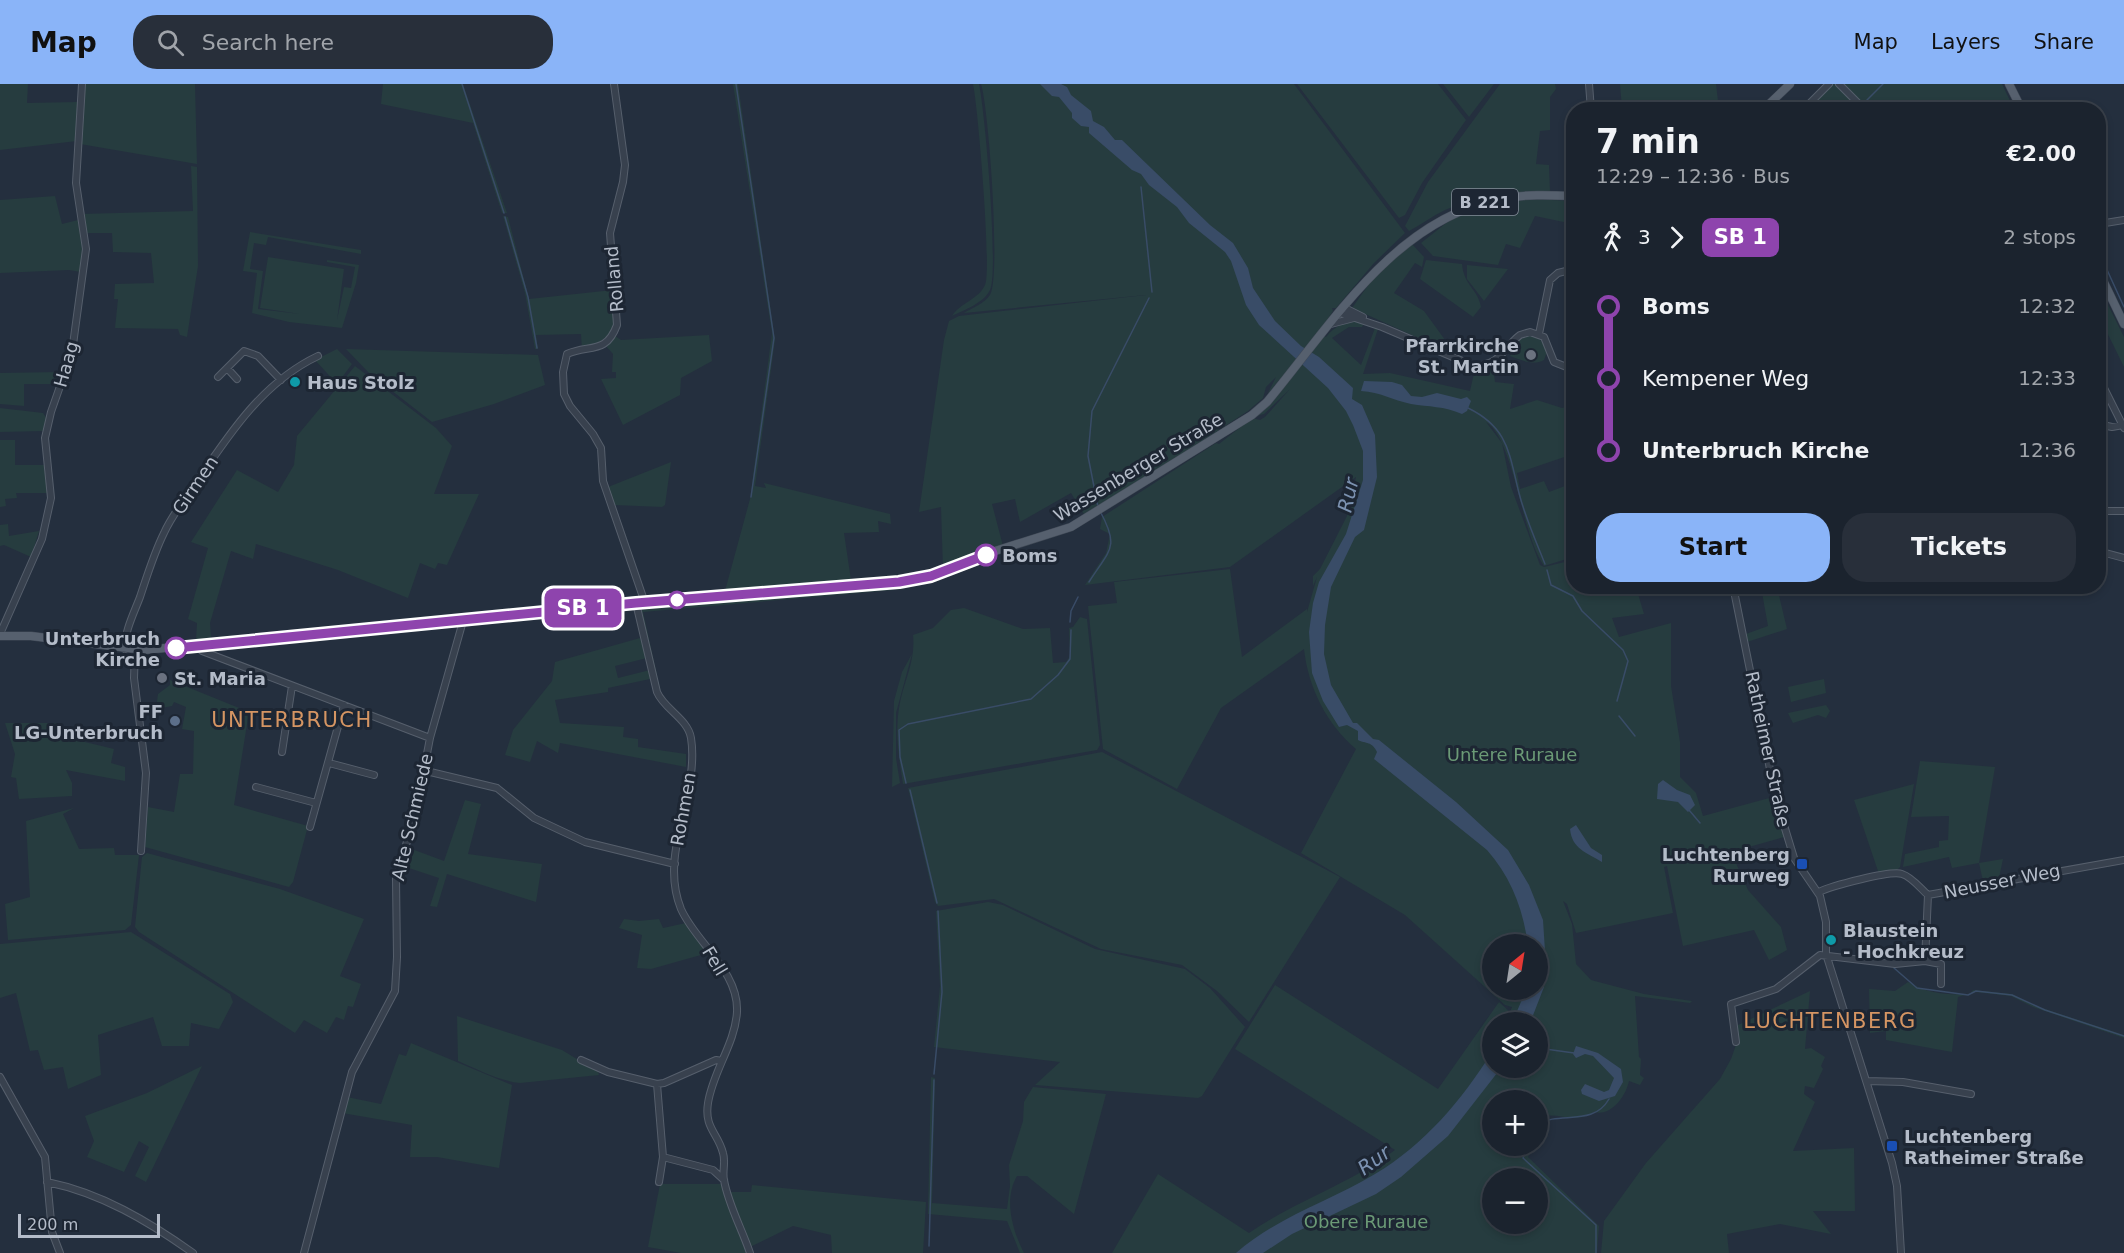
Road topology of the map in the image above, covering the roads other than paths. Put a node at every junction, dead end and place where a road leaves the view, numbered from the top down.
1 (82, 84) edge
2 (614, 84) edge
3 (1589, 84) edge
4 (1790, 84) edge
5 (1839, 84) edge
6 (1825, 85) edge
7 (2010, 85) edge
8 (1590, 102) edge
9 (1771, 102) edge
10 (1811, 102) edge
11 (1857, 102) edge
12 (2018, 102) edge
13 (1566, 196) edge
14 (2124, 220) edge
15 (2106, 224) edge
16 (1566, 271) edge
17 (2106, 287) edge
18 (1343, 310) junction
19 (1355, 318) junction
20 (1371, 322) junction
21 (2124, 324) edge
22 (1329, 328) junction
23 (1539, 334) junction
24 (318, 356) dead end
25 (1566, 367) edge
26 (226, 368) junction
27 (218, 377) dead end
28 (237, 379) dead end
29 (281, 380) junction
30 (2106, 392) edge
31 (2106, 426) edge
32 (2123, 426) edge
33 (2106, 511) edge
34 (2124, 511) edge
35 (2106, 553) edge
36 (2124, 558) edge
37 (1735, 594) edge
38 (636, 603) junction
39 (645, 603) junction
40 (463, 621) junction
41 (0, 635) edge
42 (201, 645) junction
43 (125, 649) junction
44 (135, 650) junction
45 (292, 686) junction
46 (344, 705) junction
47 (430, 738) junction
48 (282, 752) dead end
49 (329, 763) junction
50 (423, 770) junction
51 (374, 776) dead end
52 (256, 787) dead end
53 (316, 803) junction
54 (310, 827) dead end
55 (141, 851) dead end
56 (2124, 860) edge
57 (675, 864) junction
58 (1819, 892) junction
59 (1928, 895) junction
60 (1826, 954) junction
61 (1925, 961) junction
62 (1941, 984) dead end
63 (1736, 1042) dead end
64 (581, 1060) dead end
65 (722, 1061) junction
66 (0, 1077) edge
67 (1867, 1081) junction
68 (657, 1084) junction
69 (1971, 1094) dead end
70 (663, 1157) junction
71 (724, 1165) junction
72 (713, 1170) junction
73 (724, 1180) junction
74 (47, 1182) junction
75 (659, 1182) dead end
76 (60, 1253) edge
77 (193, 1253) edge
78 (304, 1253) edge
79 (750, 1253) edge
80 (1901, 1253) edge

1 - 41 street, Haag
2 - 39 street, Rolland
3 - 8 street
4 - 9 main road
5 - 11 street
6 - 10 street
7 - 12 main road
13 - 18 main road, B 221
14 - 15 street
16 - 23 street
17 - 21 main road
18 - 19 street
18 - 20 street
18 - 22 main road, B 221
19 - 20 street
19 - 22 street
20 - 23 street
22 - 39 main road, Wassenberger Straße / B 221
23 - 25 street
24 - 29 street, Girmen
26 - 27 street
26 - 28 street
26 - 29 street
29 - 43 street, Girmen
30 - 32 street
31 - 32 street
33 - 34 street
35 - 36 street
37 - 58 street, Ratheimer Straße
38 - 39 main road, Wassenberger Straße / B 221
38 - 40 main road, Wassenberger Straße / B 221
38 - 57 street, Rohmen
40 - 42 main road, Wassenberger Straße / B 221
40 - 47 street, Alte Schmiede
41 - 43 main road, Wassenberger Straße / B 221
42 - 44 main road, Wassenberger Straße / B 221
42 - 45 street
43 - 44 main road, Wassenberger Straße / B 221
44 - 55 street
45 - 46 street
45 - 48 street
46 - 47 street
46 - 49 street
47 - 50 street, Alte Schmiede
49 - 51 street
49 - 53 street
50 - 57 street, Rohmen
50 - 78 street, Alte Schmiede
52 - 53 street
53 - 54 street
56 - 59 street, Neusser Weg
57 - 65 street, Fell
58 - 59 street, Neusser Weg
58 - 60 street, Ratheimer Straße
59 - 61 street
60 - 61 street
60 - 63 street
60 - 67 street, Ratheimer Straße
61 - 62 street
64 - 68 street
65 - 68 street
65 - 71 street, Fell
66 - 74 street
67 - 69 street
67 - 80 street, Ratheimer Straße
68 - 70 street
70 - 72 street, Fell
70 - 75 street
71 - 72 street
71 - 73 street, Fell
72 - 73 street, Fell
73 - 79 street, Fell
74 - 76 street
74 - 77 street

